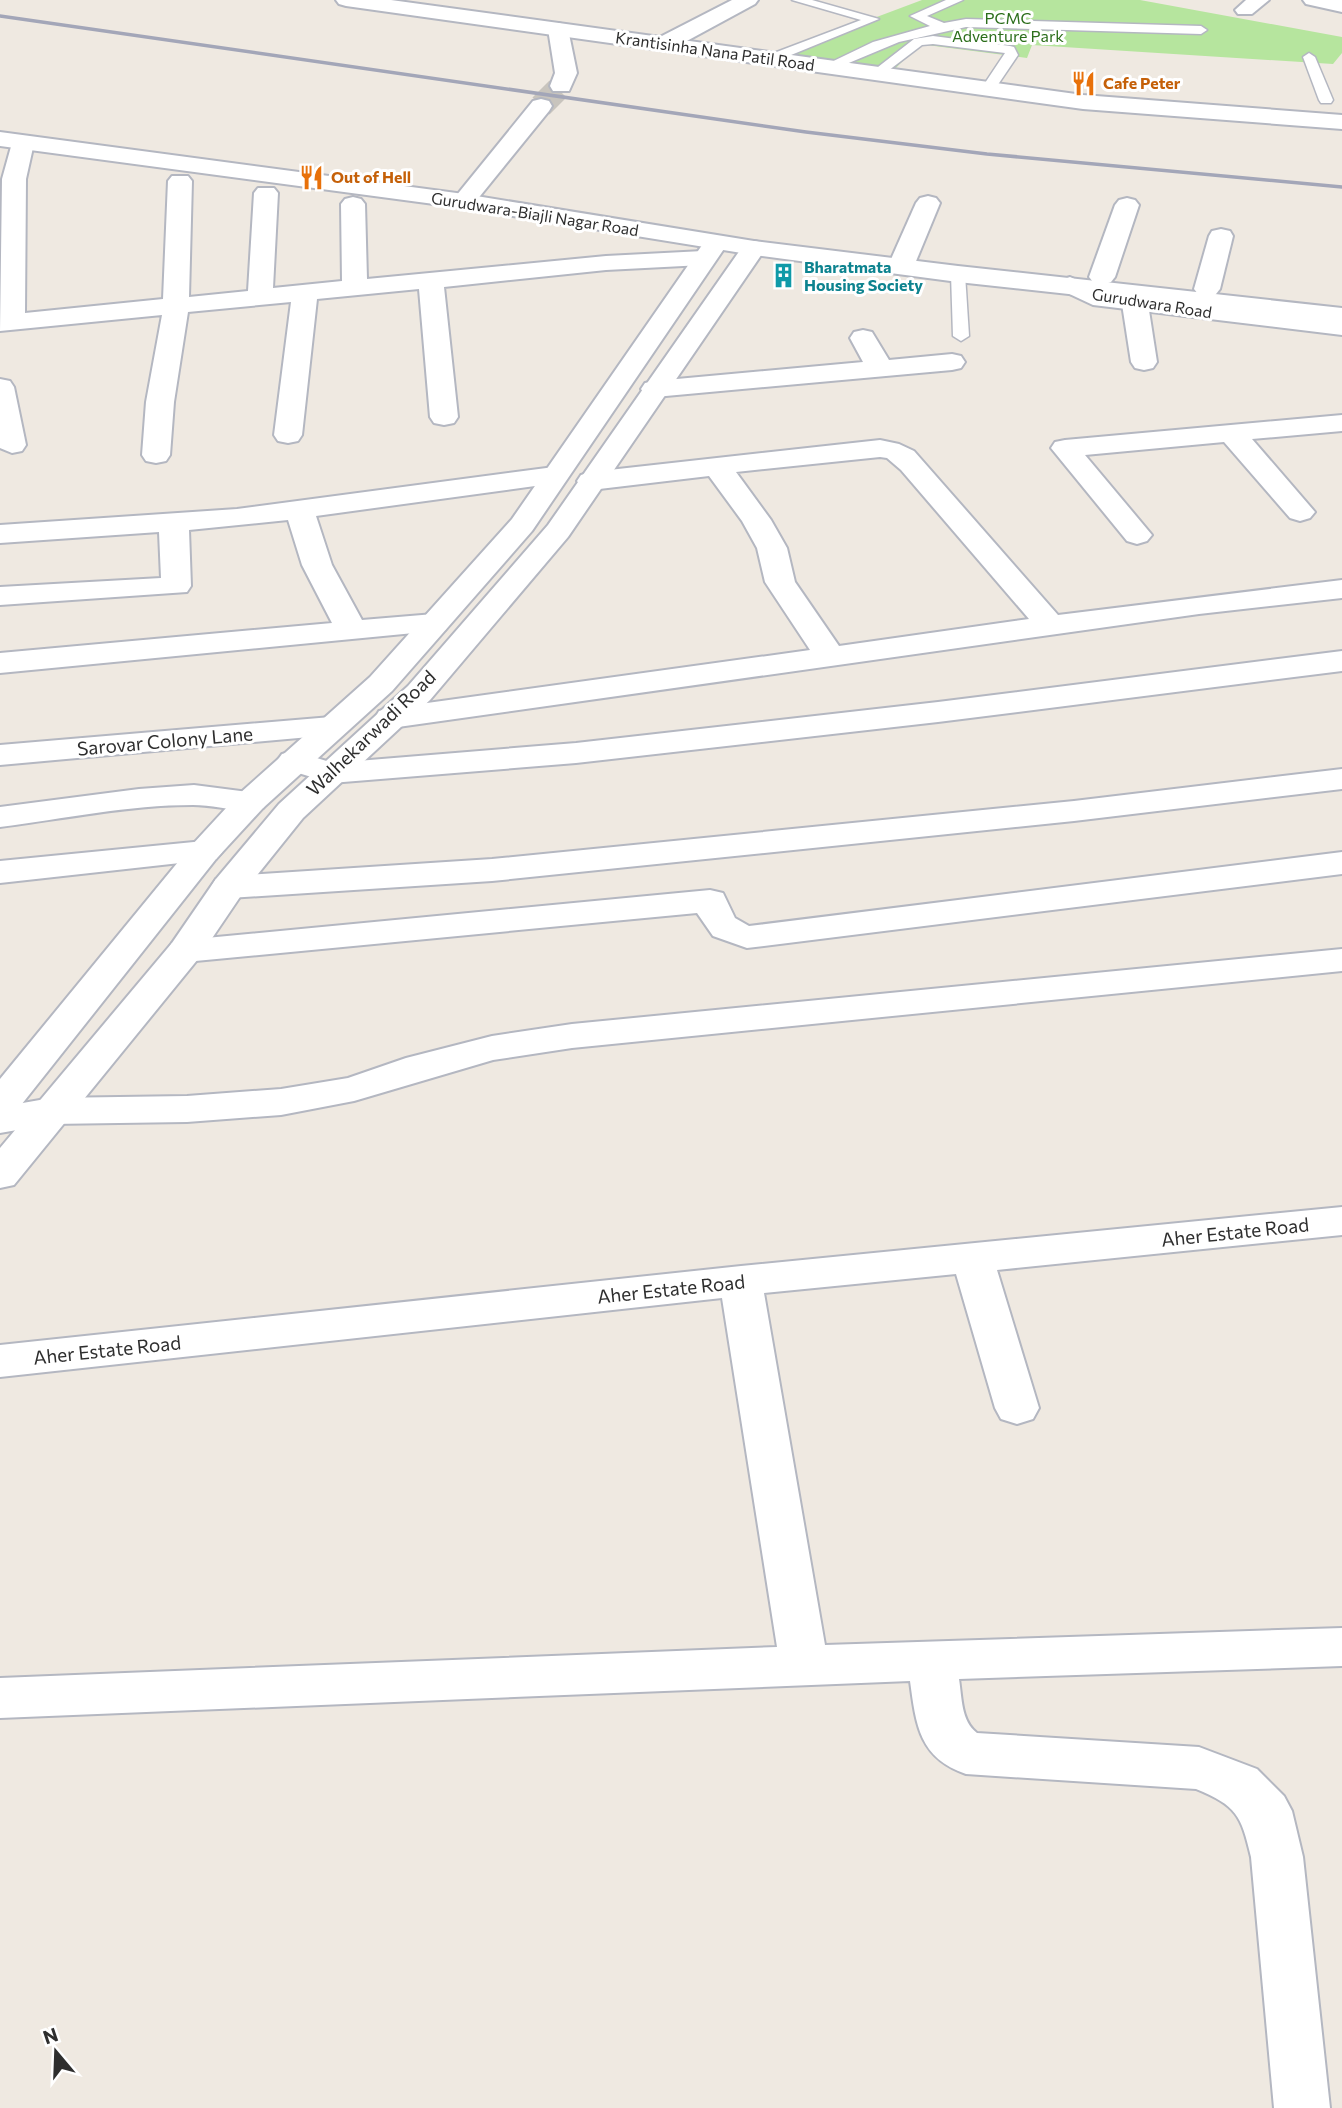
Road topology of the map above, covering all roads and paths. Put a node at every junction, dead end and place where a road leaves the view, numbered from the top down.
1 (346, 0) edge
2 (748, 0) edge
3 (798, 0) edge
4 (957, 0) edge
5 (1314, 0) edge
6 (1340, 6) edge
7 (942, 26) junction
8 (558, 29) junction
9 (1200, 30) dead end
10 (664, 44) junction
11 (1309, 57) dead end
12 (770, 59) junction
13 (827, 67) junction
14 (875, 74) junction
15 (561, 86) tunnel mouth
16 (988, 89) junction
17 (1334, 100) edge
18 (1083, 102) junction
19 (541, 106) tunnel mouth
20 (1342, 122) edge
21 (1342, 138) edge
22 (12, 141) edge
23 (180, 181) dead end
24 (266, 193) dead end
25 (464, 201) junction
26 (928, 203) dead end
27 (353, 204) dead end
28 (1127, 205) dead end
29 (1222, 236) dead end
30 (754, 248) junction
31 (710, 250) junction
32 (901, 266) junction
33 (958, 274) junction
34 (1102, 277) junction
35 (431, 281) junction
36 (1070, 285) junction
37 (355, 289) junction
38 (1207, 289) junction
39 (305, 294) junction
40 (260, 298) junction
41 (1135, 304) junction
42 (1342, 304) edge
43 (176, 306) junction
44 (1342, 316) edge
45 (6, 323) edge
46 (1342, 327) edge
47 (961, 336) dead end
48 (863, 338) dead end
49 (952, 362) dead end
50 (1144, 362) dead end
51 (880, 368) junction
52 (0, 387) edge
53 (655, 389) junction
54 (444, 417) dead end
55 (1342, 423) edge
56 (1231, 433) junction
57 (288, 435) dead end
58 (12, 445) dead end
59 (156, 455) dead end
60 (718, 468) junction
61 (548, 486) junction
62 (584, 491) junction
63 (299, 509) junction
64 (1300, 512) dead end
65 (174, 523) junction
66 (0, 534) edge
67 (1137, 535) dead end
68 (1342, 589) edge
69 (0, 596) edge
70 (435, 623) junction
71 (1051, 626) junction
72 (352, 631) junction
73 (830, 656) junction
74 (1342, 661) edge
75 (0, 663) edge
76 (391, 718) junction
77 (331, 727) junction
78 (0, 755) edge
79 (294, 761) junction
80 (331, 773) junction
81 (1342, 779) edge
82 (251, 801) junction
83 (0, 817) edge
84 (204, 852) junction
85 (1342, 863) edge
86 (0, 872) edge
87 (229, 887) junction
88 (185, 951) junction
89 (1342, 960) edge
90 (0, 1105) edge
91 (51, 1111) junction
92 (0, 1120) edge
93 (0, 1175) edge
94 (1342, 1221) edge
95 (972, 1258) junction
96 (741, 1281) junction
97 (0, 1361) edge
98 (1017, 1408) dead end
99 (1342, 1647) edge
100 (932, 1660) junction
101 (804, 1665) junction
102 (0, 1698) edge
103 (1302, 2108) edge

1 - 8 street, Krantisinha Nana Patil Road
2 - 10 street
3 - 12 lane
4 - 7 lane
5 - 6 street
7 - 9 lane
7 - 13 lane
8 - 10 street, Krantisinha Nana Patil Road
8 - 15 street
10 - 12 street, Krantisinha Nana Patil Road
11 - 17 lane
12 - 13 street, Krantisinha Nana Patil Road
13 - 14 street, Krantisinha Nana Patil Road
14 - 16 street, Krantisinha Nana Patil Road
14 - 16 lane
16 - 18 street, Krantisinha Nana Patil Road
17 - 18 street
18 - 20 street
18 - 21 street
19 - 25 street
22 - 25 street, Gurudwara-Biajli Nagar Road
22 - 45 street
23 - 43 street
24 - 40 street
25 - 31 street, Gurudwara-Biajli Nagar Road
26 - 32 street
27 - 37 street
28 - 34 street
29 - 38 street
30 - 31 street, Gurudwara-Biajli Nagar Road
30 - 32 street, Gurudwara-Biajli Nagar Road
30 - 53 street, Walhekarwadi Road
31 - 35 street
31 - 61 street, Walhekarwadi Road
32 - 33 street, Gurudwara-Biajli Nagar Road
33 - 36 street, Gurudwara-Biajli Nagar Road
33 - 47 lane
34 - 36 street, Gurudwara Road
34 - 38 street, Gurudwara Road
35 - 37 street
35 - 54 street
36 - 41 street, Gurudwara Road
36 - 44 street, Gurudwara-Biajli Nagar Road
37 - 39 street
38 - 42 street, Gurudwara Road
39 - 40 street
39 - 57 street
40 - 43 street
41 - 46 street, Gurudwara Road
41 - 50 street
43 - 45 street
43 - 59 street
48 - 51 street
49 - 51 street
51 - 53 street
52 - 58 street
53 - 62 street, Walhekarwadi Road
55 - 56 street
56 - 64 street
56 - 67 street
60 - 62 street
60 - 71 street
60 - 73 street
61 - 62 street
61 - 63 street
61 - 70 street, Walhekarwadi Road
62 - 76 street, Walhekarwadi Road
63 - 65 street
63 - 72 street
65 - 66 street
65 - 69 street
68 - 71 street
70 - 72 street
70 - 77 street, Walhekarwadi Road
71 - 73 street
72 - 75 street
73 - 76 street
74 - 80 street
76 - 80 street, Walhekarwadi Road
77 - 78 street, Sarovar Colony Lane
77 - 79 street, Walhekarwadi Road
79 - 80 street
79 - 82 street, Walhekarwadi Road
80 - 87 street, Walhekarwadi Road
81 - 87 street
82 - 83 street
82 - 84 street, Walhekarwadi Road
84 - 86 street
84 - 90 street, Walhekarwadi Road
85 - 88 street
87 - 88 street, Walhekarwadi Road
88 - 91 street, Walhekarwadi Road
89 - 91 street
91 - 92 street
91 - 93 street, Walhekarwadi Road
94 - 95 street, Aher Estate Road
95 - 96 street, Aher Estate Road
95 - 98 street
96 - 97 street, Aher Estate Road
96 - 101 street
99 - 100 street
100 - 101 street
100 - 103 street
101 - 102 street

